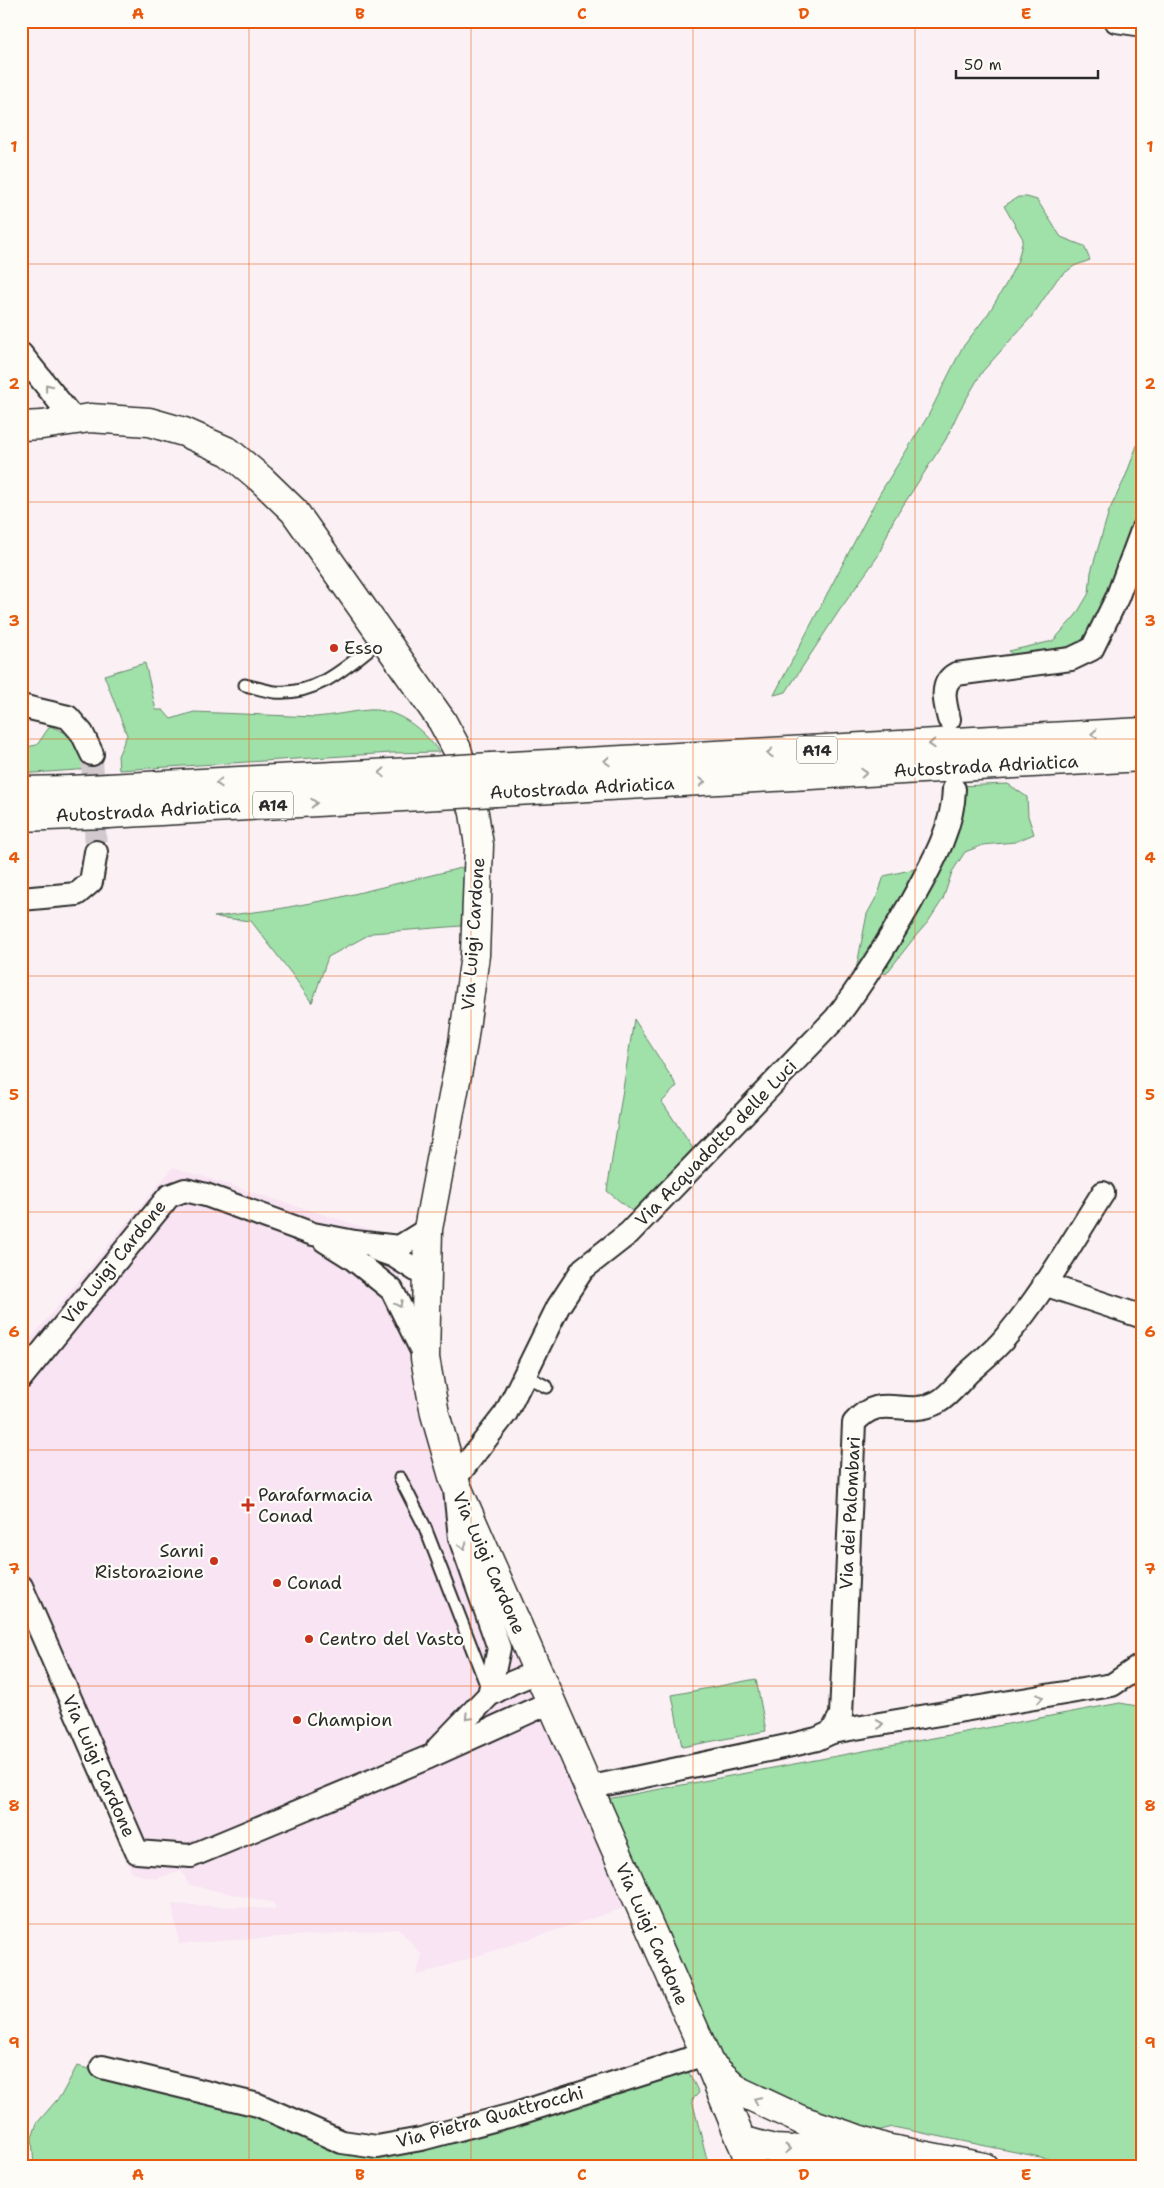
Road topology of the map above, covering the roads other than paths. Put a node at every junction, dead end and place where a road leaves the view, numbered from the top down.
1 (1116, 21) edge
2 (1143, 25) edge
3 (21, 354) edge
4 (74, 420) junction
5 (21, 426) edge
6 (1143, 528) edge
7 (384, 637) junction
8 (245, 685) dead end
9 (21, 706) edge
10 (949, 719) dead end
11 (1143, 732) edge
12 (92, 754) tunnel mouth
13 (1143, 757) edge
14 (493, 779) junction
15 (954, 789) dead end
16 (21, 791) edge
17 (72, 802) junction
18 (21, 817) edge
19 (96, 852) tunnel mouth
20 (21, 900) edge
21 (1103, 1194) dead end
22 (428, 1229) junction
23 (353, 1250) junction
24 (427, 1277) junction
25 (1044, 1284) junction
26 (1143, 1317) edge
27 (425, 1358) junction
28 (524, 1376) junction
29 (21, 1378) edge
30 (547, 1386) dead end
31 (400, 1478) dead end
32 (454, 1480) junction
33 (21, 1586) edge
34 (1143, 1664) edge
35 (538, 1672) junction
36 (1133, 1681) edge
37 (489, 1695) junction
38 (551, 1702) junction
39 (832, 1732) junction
40 (429, 1758) junction
41 (587, 1788) junction
42 (707, 2059) junction
43 (102, 2067) dead end
44 (801, 2120) junction
45 (852, 2137) junction
46 (741, 2140) junction
47 (884, 2148) junction
48 (752, 2167) edge
49 (831, 2167) edge
50 (984, 2167) edge

1 - 2 street
4 -> 3 street
4 - 5 main road, Via Luigi Cardone
4 - 7 main road, Via Luigi Cardone
6 - 10 street
7 - 8 lane
7 - 22 main road, Via Luigi Cardone
9 - 12 street
11 -> 14 main road, Autostrada Adriatica / A14
14 -> 13 main road, Autostrada Adriatica / A14
14 - 17 main road, Autostrada Adriatica / A14, bridge
15 - 28 street, Via Acquadotto delle Luci
16 - 17 main road, Autostrada Adriatica / A14
17 - 18 main road, Autostrada Adriatica / A14
19 - 20 street
21 - 25 street, Via dei Palombari
22 - 23 street, Via Luigi Cardone
22 - 24 main road, Via Luigi Cardone
23 - 24 street, Via Luigi Cardone
23 -> 27 street, Via Luigi Cardone
23 - 29 street, Via Luigi Cardone
24 - 27 main road, Via Luigi Cardone
25 - 26 street
25 - 39 street, Via dei Palombari
27 - 32 main road, Via Luigi Cardone
28 - 30 lane
28 - 32 street, Via Acquadotto delle Luci
31 - 37 lane
32 - 35 main road, Via Luigi Cardone
32 -> 37 street, Via Luigi Cardone
33 - 40 street, Via Luigi Cardone
34 - 36 street
35 - 37 street, Via Luigi Cardone
35 - 38 main road, Via Luigi Cardone
39 -> 36 street
37 -> 40 street, Via Luigi Cardone
38 - 40 street, Via Luigi Cardone
38 - 41 main road, Via Luigi Cardone
39 - 41 street
41 - 42 main road, Via Luigi Cardone
42 - 43 street, Via Pietra Quattrocchi
44 -> 42 main road
42 - 46 main road, Via Luigi Cardone
44 - 45 main road
44 - 46 main road
46 -> 45 main road
45 - 47 main road
46 - 48 main road, Via Luigi Cardone
47 - 49 main road
47 - 50 main road

